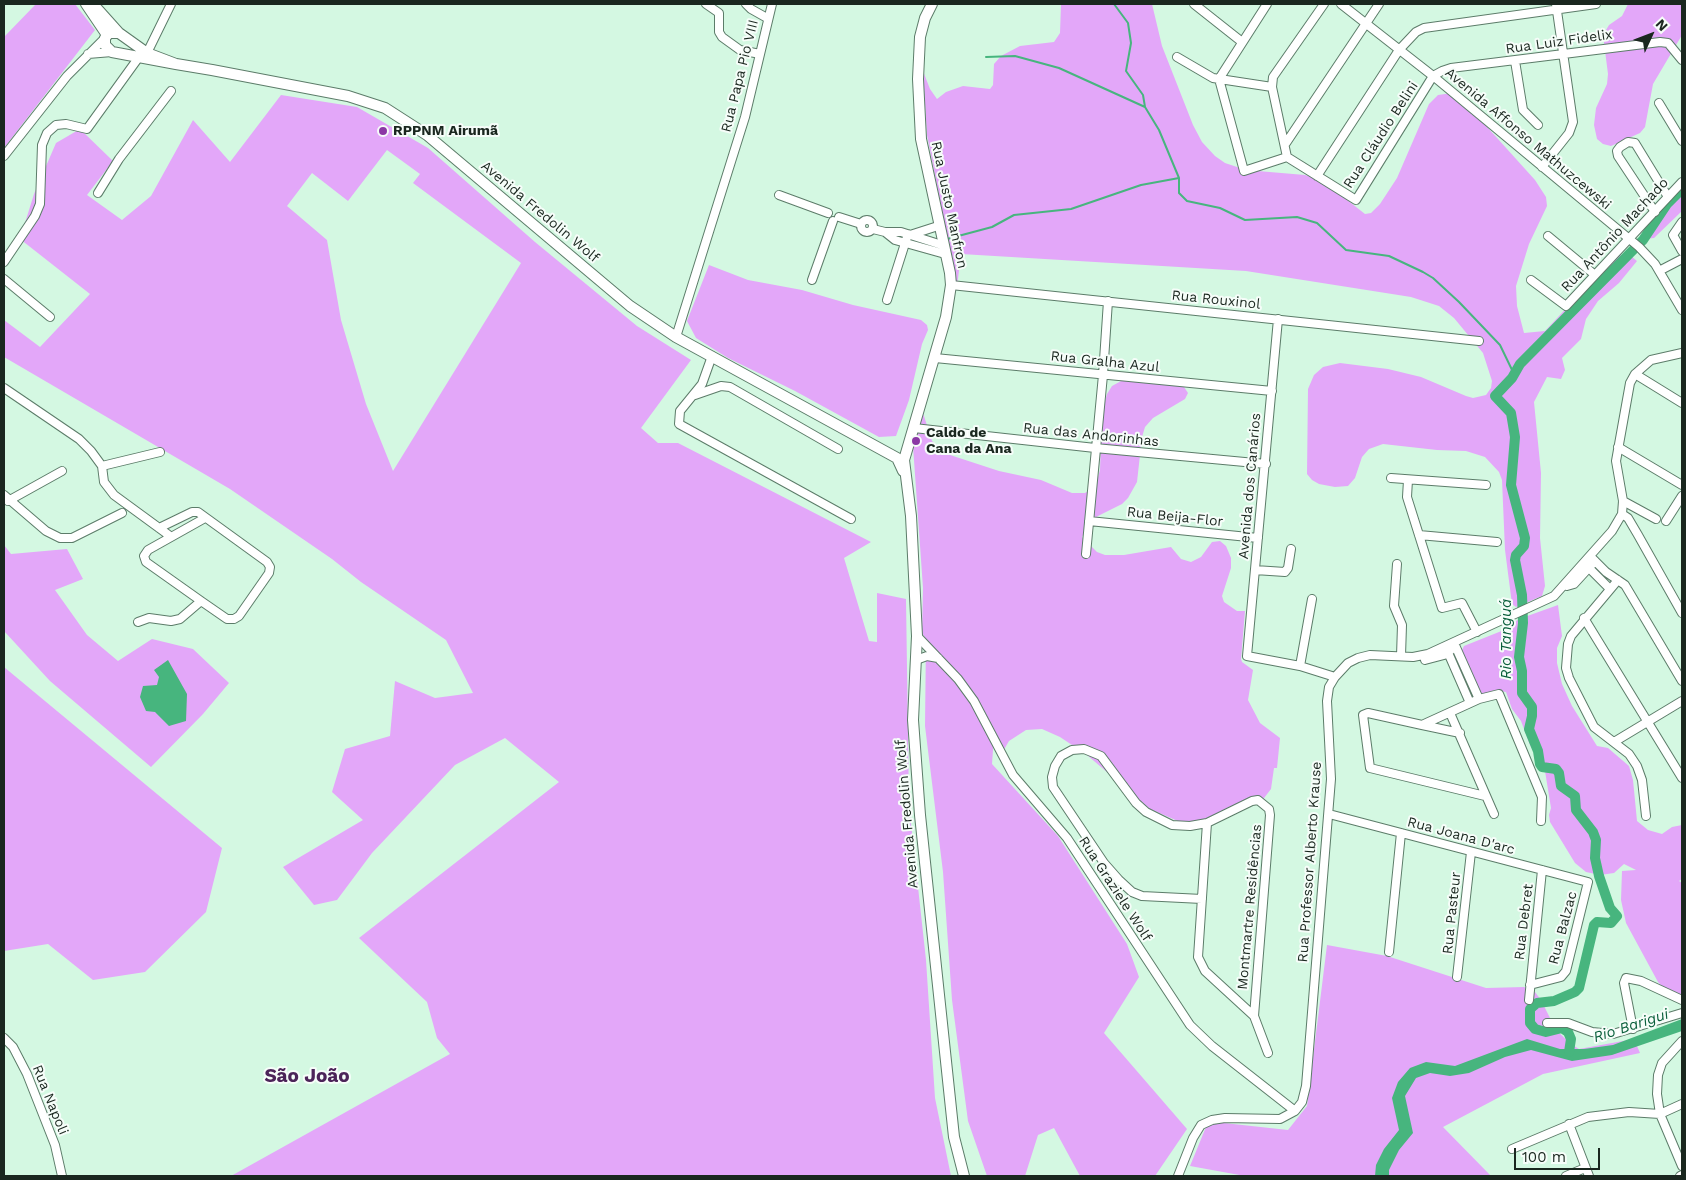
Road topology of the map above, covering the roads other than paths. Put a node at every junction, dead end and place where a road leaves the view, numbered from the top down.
1 (86, 4) edge
2 (93, 4) edge
3 (171, 4) edge
4 (706, 4) edge
5 (746, 4) edge
6 (772, 4) edge
7 (932, 4) edge
8 (1194, 4) edge
9 (1209, 4) edge
10 (1267, 4) edge
11 (1324, 4) edge
12 (1341, 4) edge
13 (1379, 4) edge
14 (1596, 4) edge
15 (1556, 7) edge
16 (1204, 11) junction
17 (767, 18) junction
18 (1365, 23) junction
19 (120, 34) junction
20 (106, 37) junction
21 (1242, 42) junction
22 (1399, 50) junction
23 (114, 52) junction
24 (1563, 53) junction
25 (88, 54) junction
26 (760, 54) junction
27 (143, 55) junction
28 (1178, 57) dead end
29 (1682, 60) edge
30 (1515, 62) junction
31 (1433, 76) junction
32 (1219, 79) junction
33 (1272, 87) junction
34 (170, 90) dead end
35 (1659, 103) dead end
36 (1538, 125) dead end
37 (1682, 140) edge
38 (1286, 143) junction
39 (4, 156) edge
40 (1287, 157) junction
41 (1542, 167) junction
42 (1317, 176) junction
43 (1682, 182) edge
44 (98, 193) dead end
45 (779, 195) dead end
46 (1668, 197) junction
47 (1655, 212) junction
48 (836, 219) junction
49 (1682, 222) edge
50 (938, 226) junction
51 (885, 232) junction
52 (909, 235) junction
53 (1548, 236) dead end
54 (1630, 239) junction
55 (905, 244) junction
56 (944, 249) junction
57 (1682, 251) edge
58 (1682, 259) edge
59 (4, 262) edge
60 (1659, 271) junction
61 (1595, 275) junction
62 (4, 279) edge
63 (812, 280) dead end
64 (1531, 280) dead end
65 (950, 285) junction
66 (888, 300) dead end
67 (1108, 301) junction
68 (1682, 310) edge
69 (50, 317) dead end
70 (1278, 319) junction
71 (676, 336) junction
72 (1479, 341) dead end
73 (1682, 353) edge
74 (712, 356) junction
75 (935, 358) junction
76 (1635, 374) junction
77 (1103, 375) junction
78 (4, 388) edge
79 (1272, 391) junction
80 (695, 394) junction
81 (1682, 403) edge
82 (914, 428) junction
83 (1618, 447) junction
84 (1095, 448) junction
85 (838, 449) dead end
86 (160, 452) dead end
87 (900, 456) junction
88 (1266, 464) junction
89 (102, 466) junction
90 (62, 471) dead end
91 (1391, 478) dead end
92 (1408, 480) junction
93 (1682, 485) edge
94 (1486, 486) dead end
95 (1682, 496) edge
96 (6, 498) edge
97 (1623, 501) junction
98 (122, 513) dead end
99 (1622, 514) junction
100 (205, 518) junction
101 (850, 519) dead end
102 (1656, 519) dead end
103 (1089, 521) junction
104 (1666, 521) dead end
105 (159, 528) junction
106 (1419, 535) junction
107 (170, 536) junction
108 (1258, 538) junction
109 (1497, 542) dead end
110 (1291, 549) dead end
111 (1086, 554) dead end
112 (1593, 559) junction
113 (1396, 564) dead end
114 (1587, 566) junction
115 (1255, 570) junction
116 (1618, 580) junction
117 (1610, 588) junction
118 (1312, 599) dead end
119 (201, 601) junction
120 (1682, 613) edge
121 (1584, 618) junction
122 (138, 622) dead end
123 (1477, 632) junction
124 (917, 636) junction
125 (1454, 643) junction
126 (1446, 651) junction
127 (1401, 656) junction
128 (938, 658) junction
129 (916, 660) junction
130 (1300, 666) junction
131 (1335, 677) junction
132 (1682, 681) edge
133 (1479, 699) junction
134 (1682, 701) edge
135 (1468, 704) junction
136 (1450, 713) junction
137 (1648, 722) junction
138 (1422, 725) junction
139 (1460, 733) junction
140 (1614, 742) junction
141 (1682, 778) edge
142 (1485, 796) junction
143 (1329, 814) junction
144 (1494, 814) dead end
145 (1646, 816) dead end
146 (1541, 822) dead end
147 (1207, 823) junction
148 (1402, 833) junction
149 (1472, 852) junction
150 (1104, 863) junction
151 (1542, 870) junction
152 (1090, 873) junction
153 (1588, 882) joint
154 (1202, 899) junction
155 (1389, 952) dead end
156 (1457, 977) dead end
157 (1530, 981) junction
158 (1529, 1000) dead end
159 (1682, 1000) edge
160 (1682, 1013) edge
161 (1254, 1016) junction
162 (1547, 1023) dead end
163 (1633, 1029) junction
164 (4, 1038) edge
165 (1682, 1041) edge
166 (1268, 1053) dead end
167 (1682, 1104) edge
168 (1295, 1111) junction
169 (1660, 1114) junction
170 (1569, 1124) junction
171 (954, 1140) junction
172 (1512, 1149) dead end
173 (1682, 1166) edge
174 (1585, 1168) junction
175 (62, 1176) edge
176 (964, 1176) edge
177 (969, 1176) edge
178 (1178, 1176) edge
179 (1566, 1176) edge
180 (1589, 1176) edge

1 - 20 main road
2 - 19 main road, Avenida Fredolin Wolf
3 - 27 street
4 - 26 street
5 - 17 street
6 - 17 street, Rua Papa Pio VIII
7 - 50 main road, Rua Justo Manfron
8 - 16 street
9 - 16 street
10 - 21 street
11 - 33 street
12 - 18 street, Avenida Affonso Mathuzcewski
13 - 18 street
14 - 15 street
15 - 22 street
15 - 24 street
16 - 21 street
17 - 26 street, Rua Papa Pio VIII
18 - 22 street, Avenida Affonso Mathuzcewski
18 - 38 street
19 - 20 main road
19 - 23 main road
19 - 27 main road, Avenida Fredolin Wolf
20 - 23 main road
20 - 25 street
21 - 32 street
22 - 31 street, Avenida Affonso Mathuzcewski
22 - 42 street
23 - 25 street
23 - 27 main road, Avenida Fredolin Wolf
24 - 29 street, Rua Luiz Fidelix
24 - 30 street, Rua Luiz Fidelix
24 - 41 street
25 - 39 street
26 - 71 street, Rua Papa Pio VIII
27 - 59 street
27 - 71 main road, Avenida Fredolin Wolf
28 - 32 street
30 - 31 street, Rua Luiz Fidelix
30 - 36 street
31 - 41 street, Avenida Affonso Mathuzcewski
31 - 42 street, Rua Cláudio Belini
32 - 33 street
32 - 40 street
33 - 38 street
34 - 44 street
35 - 37 street
38 - 40 street
40 - 42 street, Rua Cláudio Belini
41 - 54 street, Avenida Affonso Mathuzcewski
43 - 46 street, Rua Antônio Machado
45 - 48 street
46 - 47 street, Rua Antônio Machado
46 - 47 street
47 - 54 street, Rua Antônio Machado
48 - 51 street
48 - 63 street
49 - 57 street
50 - 52 street
50 - 56 main road, Rua Justo Manfron
51 - 52 street
51 - 55 street
52 - 55 street
52 - 56 street
53 - 61 street
54 - 60 street, Avenida Affonso Mathuzcewski
54 - 61 street, Rua Antônio Machado
55 - 56 street
55 - 66 street
56 - 65 main road, Rua Justo Manfron
58 - 60 street
60 - 68 street, Avenida Affonso Mathuzcewski
61 - 64 street, Rua Antônio Machado
62 - 69 street
65 - 67 street, Rua Rouxinol
65 - 75 main road, Rua Justo Manfron
67 - 70 street, Rua Rouxinol
67 - 77 street
70 - 72 street, Rua Rouxinol
70 - 79 street, Avenida dos Canários
71 - 74 main road, Avenida Fredolin Wolf
73 - 76 street
74 - 80 street
74 - 87 main road, Avenida Fredolin Wolf
75 - 77 street, Rua Gralha Azul
75 - 82 main road, Rua Justo Manfron
76 - 81 street
76 - 83 street, Rua Professor Alberto Krause
77 - 79 street, Rua Gralha Azul
77 - 84 street
78 - 89 street
79 - 88 street, Avenida dos Canários
80 - 85 street
80 - 101 street
82 - 84 street, Rua das Andorinhas
82 - 87 main road, Rua Justo Manfron
83 - 93 street
83 - 97 street, Rua Professor Alberto Krause
84 - 88 street, Rua das Andorinhas
84 - 103 street
86 - 89 street
87 - 124 main road, Avenida Fredolin Wolf
88 - 108 street, Avenida dos Canários
89 - 105 street
90 - 96 street
91 - 92 street
92 - 94 street
92 - 106 street
95 - 104 street
96 - 98 street
97 - 99 street, Rua Professor Alberto Krause
97 - 102 street
99 - 112 street, Rua Professor Alberto Krause
99 - 120 street
100 - 105 street
100 - 107 street
100 - 119 street
103 - 108 street, Rua Beija-Flor
103 - 111 street
105 - 107 street
106 - 109 street
106 - 123 street
107 - 119 street
108 - 115 street, Avenida dos Canários
110 - 115 street
112 - 114 street, Rua Professor Alberto Krause
112 - 116 street
113 - 127 street
114 - 117 street
114 - 123 street, Rua Professor Alberto Krause
115 - 130 street, Avenida dos Canários
116 - 117 street
116 - 132 street
117 - 121 street
118 - 130 street
119 - 122 street
121 - 137 street
121 - 140 street
123 - 125 street, Rua Professor Alberto Krause
124 - 128 street, Rua Graziele Wolf
124 - 129 main road, Avenida Fredolin Wolf
125 - 126 street, Rua Professor Alberto Krause
125 - 133 street
126 - 127 street, Rua Professor Alberto Krause
126 - 135 street
127 - 131 street, Rua Professor Alberto Krause
128 - 129 street
128 - 152 street, Rua Graziele Wolf
129 - 171 main road, Avenida Fredolin Wolf
130 - 131 street
131 - 143 street, Rua Professor Alberto Krause
133 - 135 street
133 - 146 street
134 - 137 street
135 - 136 street
136 - 138 street
136 - 139 street
137 - 140 street
137 - 141 street
138 - 139 street
138 - 142 street
139 - 142 street
140 - 145 street
142 - 144 street
143 - 148 street, Rua Joana D'arc
143 - 168 street, Rua Professor Alberto Krause
147 - 150 street, Montmartre Residências
147 - 154 street, Montmartre Residências
147 - 161 street, Montmartre Residências
148 - 149 street, Rua Joana D'arc
148 - 155 street
149 - 151 street, Rua Joana D'arc
149 - 156 street, Rua Pasteur
150 - 152 street
150 - 154 street, Montmartre Residências
151 - 153 street, Rua Joana D'arc
151 - 157 street, Rua Debret
152 - 168 street, Rua Graziele Wolf
153 - 157 street, Rua Balzac
154 - 161 street, Montmartre Residências
157 - 158 street, Rua Debret
159 - 163 street
160 - 163 street
161 - 166 street, Montmartre Residências
162 - 163 street
164 - 175 street, Rua Napoli
165 - 169 street
167 - 169 street
168 - 178 street
169 - 170 street
169 - 173 street
170 - 172 street
170 - 174 street
171 - 176 main road, Avenida Fredolin Wolf
171 - 177 main road, Avenida Fredolin Wolf
174 - 179 street
174 - 180 street

